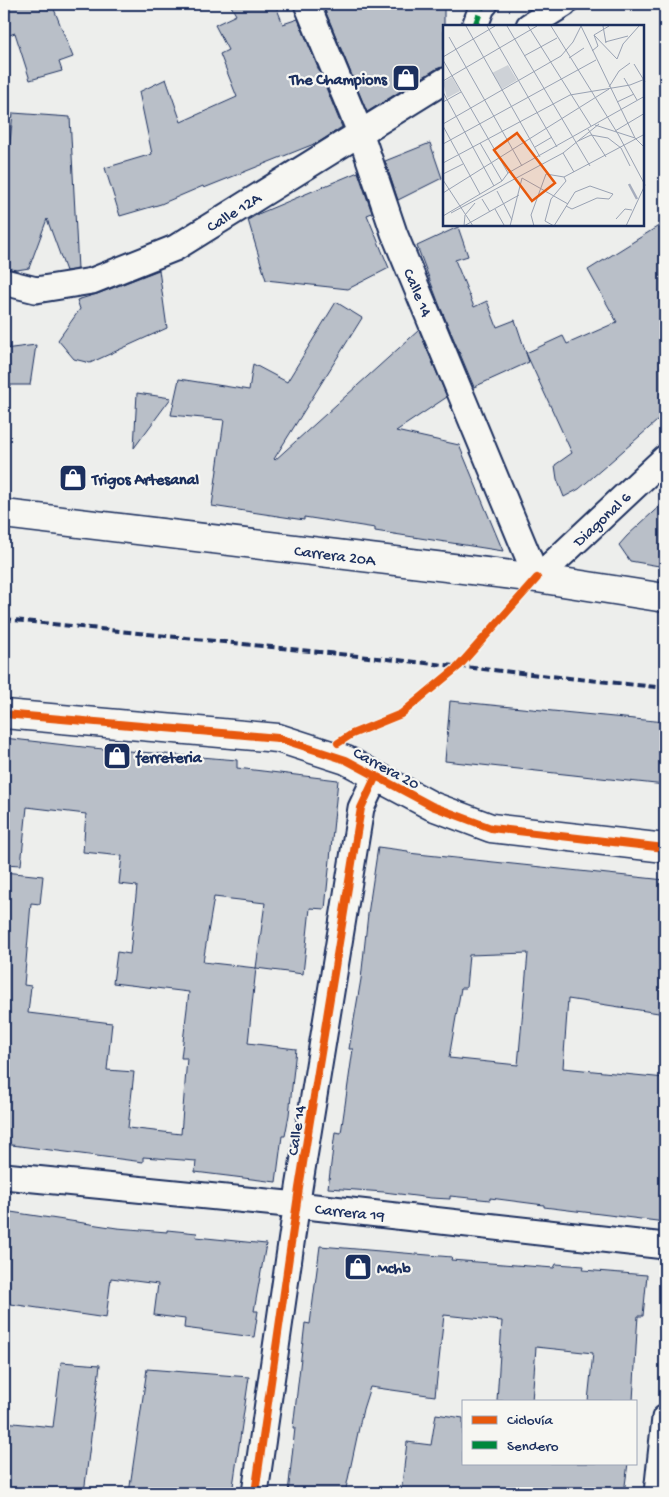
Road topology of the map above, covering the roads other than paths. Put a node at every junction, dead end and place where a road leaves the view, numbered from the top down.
1 (308, 4) edge
2 (485, 4) edge
3 (564, 4) edge
4 (475, 25) edge
5 (531, 25) edge
6 (443, 81) edge
7 (360, 132) junction
8 (4, 282) edge
9 (665, 458) edge
10 (4, 514) edge
11 (537, 578) junction
12 (665, 598) edge
13 (4, 714) edge
14 (376, 776) junction
15 (665, 848) edge
16 (4, 1176) edge
17 (297, 1205) junction
18 (665, 1246) edge
19 (665, 1418) edge
20 (255, 1493) edge
21 (657, 1493) edge

1 - 7 street, Calle 14
2 - 4 street
3 - 5 street
6 - 7 street, Calle 12A
7 - 8 street, Calle 12A
7 - 11 street, Calle 14
9 - 11 street, Diagonal 6
10 - 11 street, Carrera 20A
11 - 12 street, Carrera 20A
13 - 14 street, Carrera 20
14 - 15 street, Carrera 20
14 - 17 street, Calle 14
16 - 17 street, Carrera 19
17 - 18 street, Carrera 19
17 - 20 street, Calle 14
19 - 21 street

